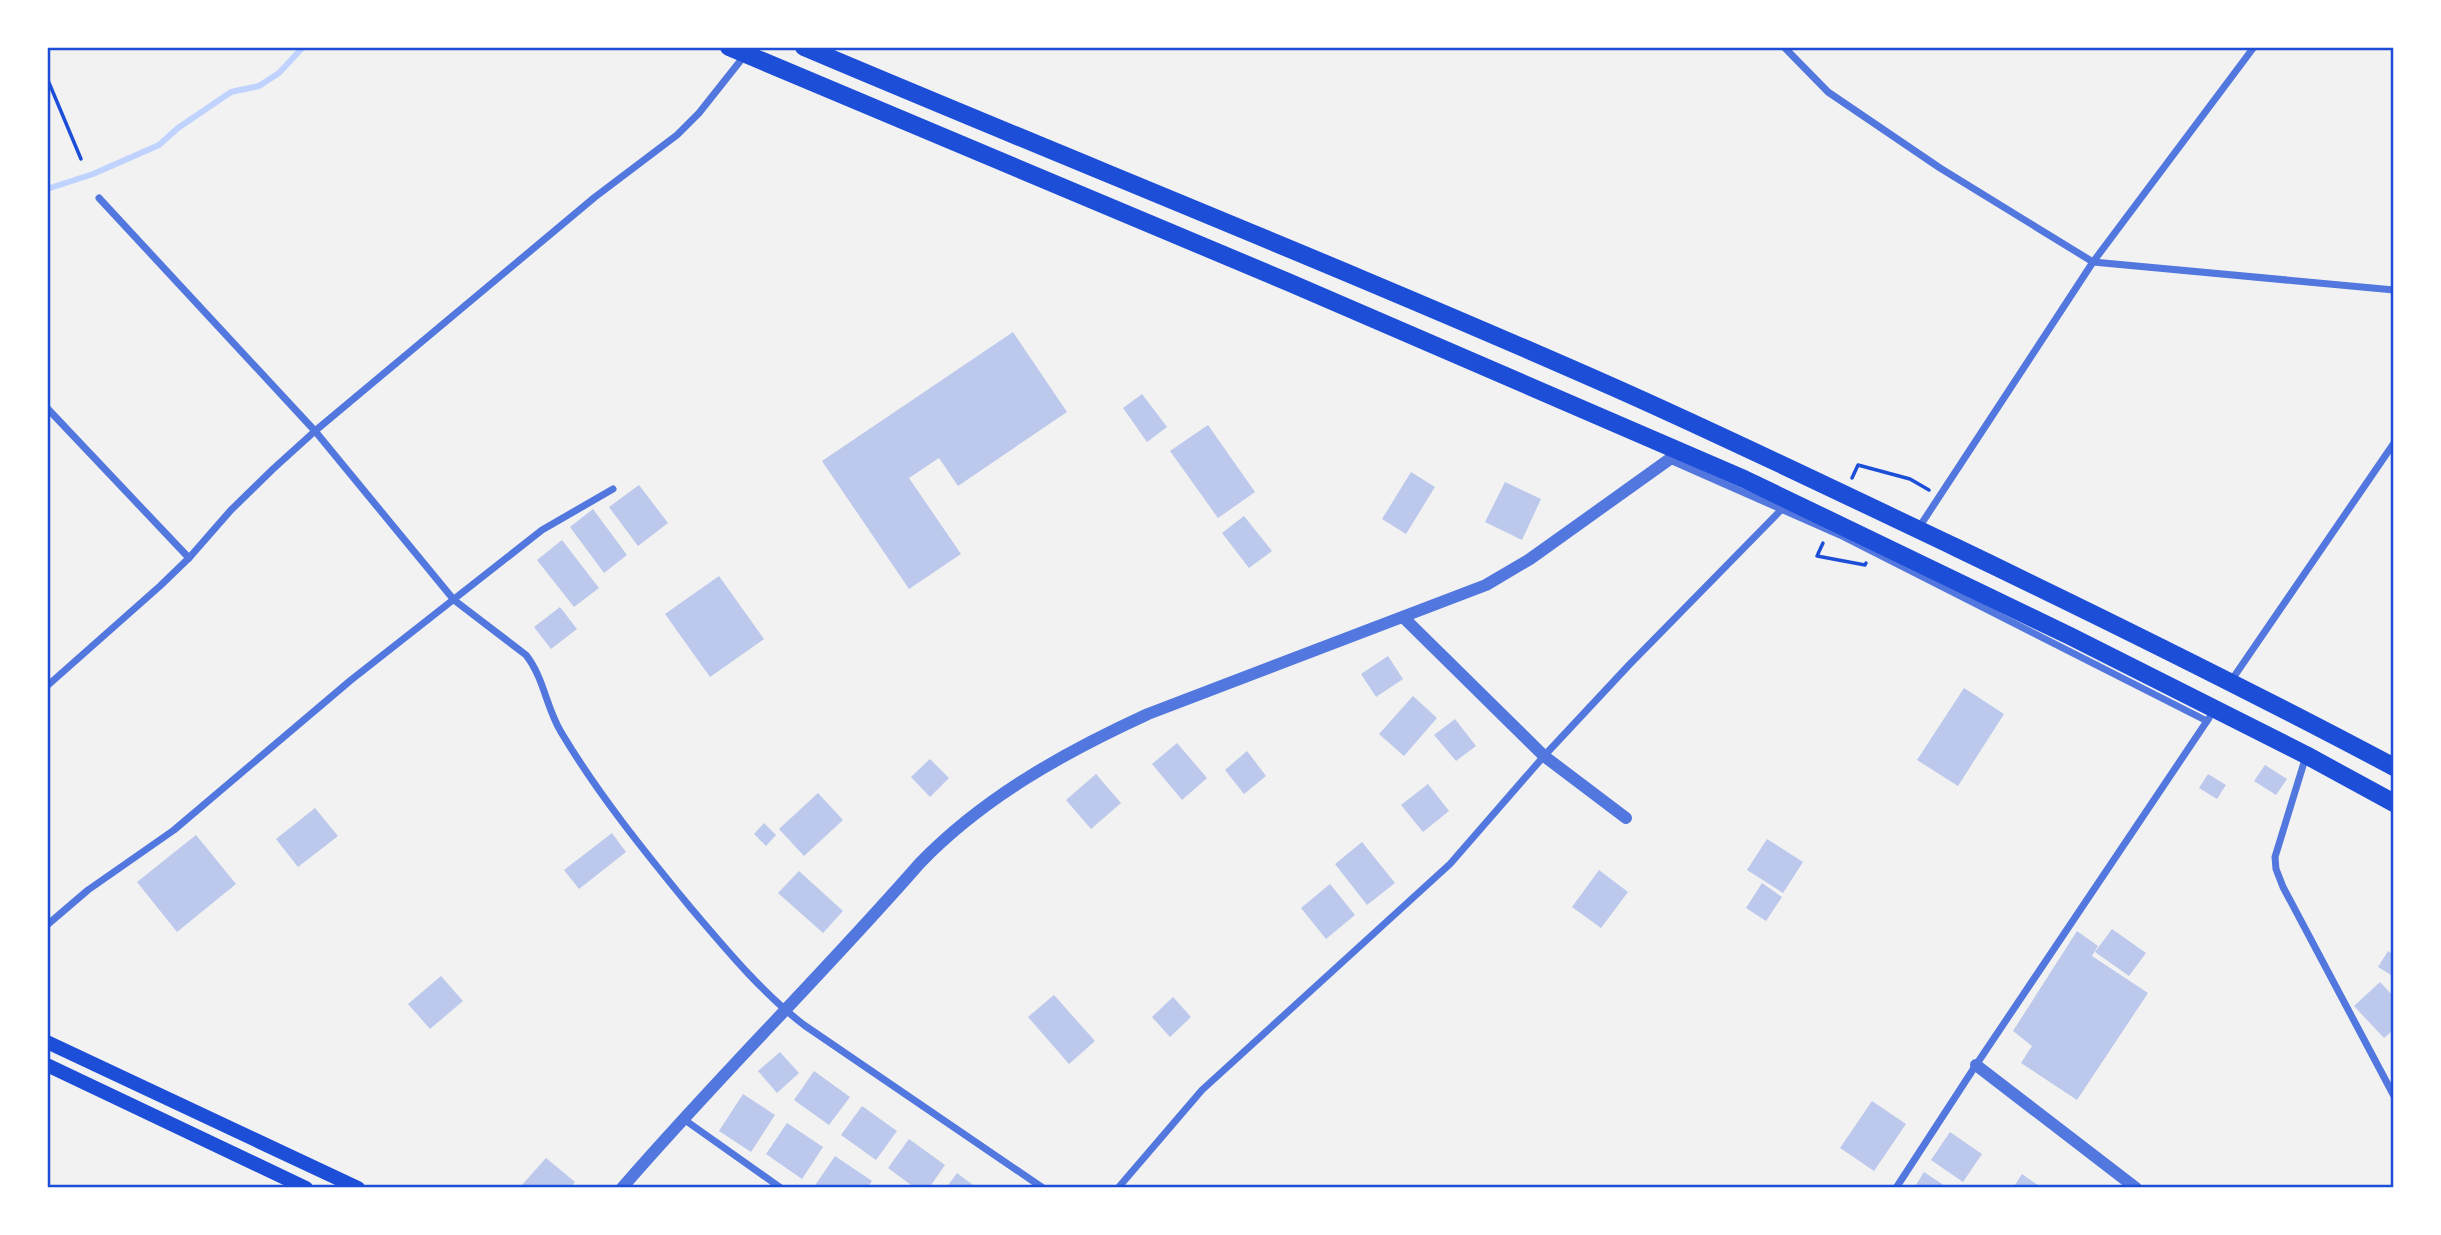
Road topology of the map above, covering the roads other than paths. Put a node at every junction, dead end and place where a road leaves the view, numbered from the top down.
1 (804, 47) edge
2 (1784, 47) edge
3 (2254, 47) edge
4 (737, 51) edge
5 (99, 198) dead end
6 (2093, 262) junction
7 (2394, 290) edge
8 (47, 408) edge
9 (316, 431) junction
10 (2394, 443) edge
11 (1675, 455) junction
12 (613, 489) dead end
13 (1782, 509) junction
14 (1918, 529) junction
15 (189, 558) junction
16 (454, 600) junction
17 (1403, 617) junction
18 (2230, 681) junction
19 (47, 686) edge
20 (2211, 715) junction
21 (2306, 755) junction
22 (1544, 756) junction
23 (2394, 767) edge
24 (2394, 803) edge
25 (1626, 818) dead end
26 (47, 925) edge
27 (786, 1011) junction
28 (47, 1042) edge
29 (47, 1065) edge
30 (1976, 1065) junction
31 (2394, 1096) edge
32 (682, 1118) junction
33 (306, 1188) edge
34 (358, 1188) edge
35 (622, 1188) edge
36 (781, 1188) edge
37 (1043, 1188) edge
38 (1118, 1188) edge
39 (1896, 1188) edge
40 (2136, 1188) edge

1 - 14 highway
2 - 6 street
3 - 6 street
4 - 9 street
4 - 11 highway
5 - 9 street
6 - 7 street
6 - 14 street
8 - 15 street
9 - 15 street
9 - 16 street
10 - 18 street
11 - 13 street
11 - 17 street
11 - 20 highway
12 - 16 street
13 - 20 street
13 - 22 street
14 - 18 highway
15 - 19 street
16 - 26 street
16 - 27 street
17 - 22 street
17 - 27 street
18 - 23 highway
20 - 21 highway
20 - 30 street
21 - 24 highway
21 - 31 street
22 - 25 street
22 - 38 street
27 - 32 street
27 - 37 street
28 - 34 main road
29 - 33 main road
30 - 39 street
30 - 40 street
32 - 35 street
32 - 36 street

